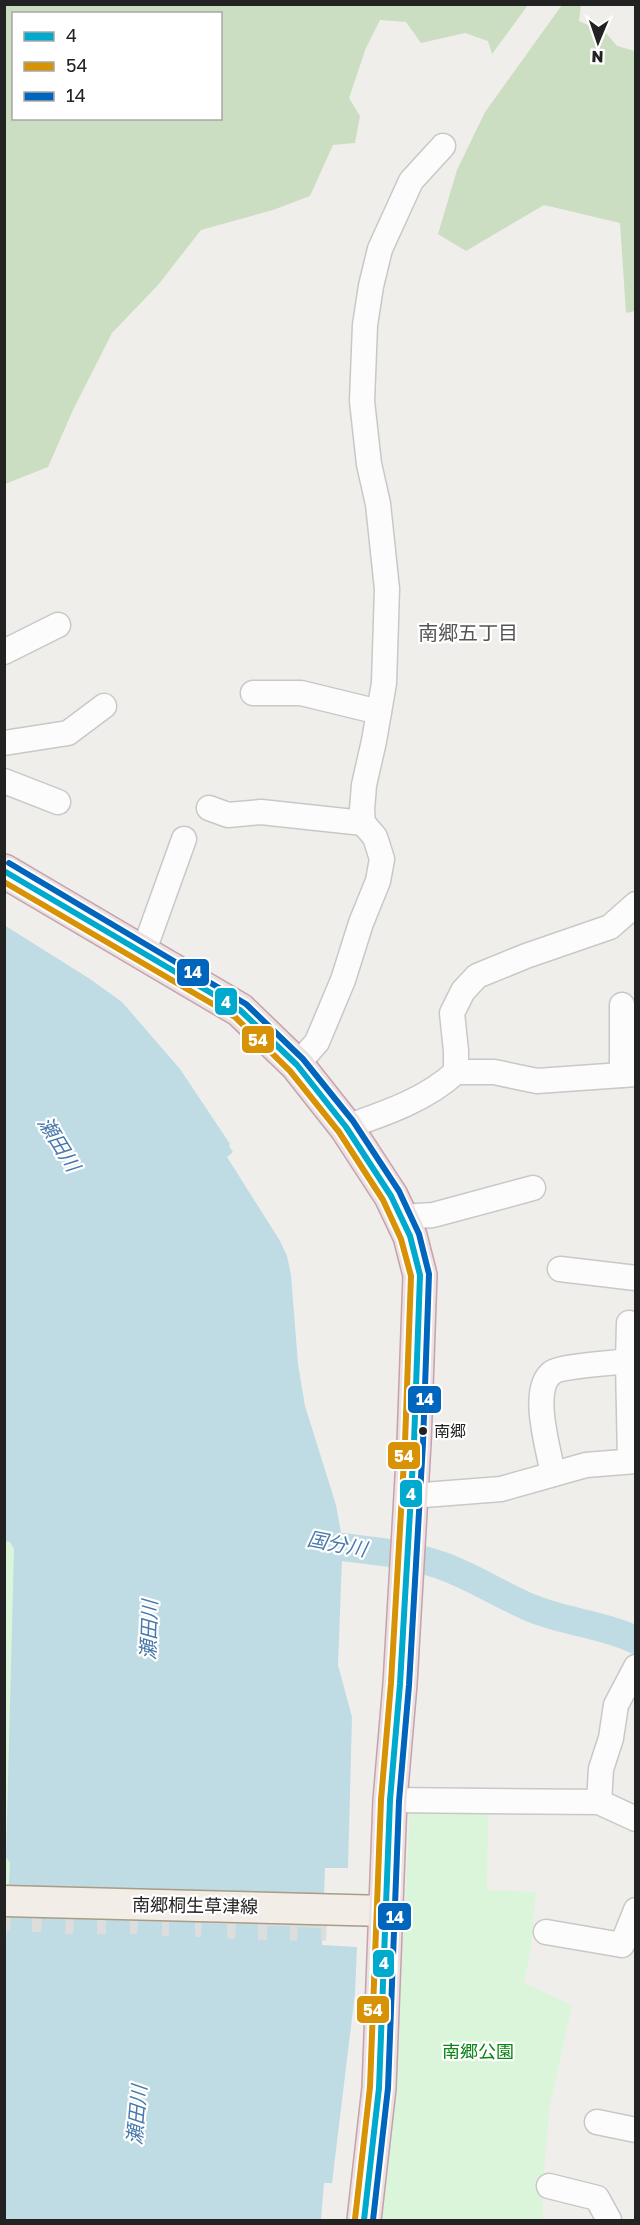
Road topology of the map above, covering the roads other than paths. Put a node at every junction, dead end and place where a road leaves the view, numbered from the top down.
1 (443, 147) dead end
2 (58, 625) dead end
3 (4, 652) edge
4 (253, 693) dead end
5 (104, 706) dead end
6 (379, 712) junction
7 (4, 743) edge
8 (4, 781) edge
9 (58, 802) dead end
10 (209, 808) dead end
11 (363, 824) junction
12 (184, 839) dead end
13 (4, 871) edge
14 (636, 904) edge
15 (143, 953) junction
16 (622, 1005) dead end
17 (297, 1065) junction
18 (456, 1072) junction
19 (629, 1075) edge
20 (346, 1127) junction
21 (533, 1188) dead end
22 (401, 1217) junction
23 (560, 1269) dead end
24 (636, 1278) edge
25 (629, 1323) dead end
26 (628, 1361) junction
27 (633, 1461) edge
28 (553, 1474) junction
29 (411, 1497) junction
30 (636, 1667) edge
31 (390, 1800) junction
32 (599, 1802) junction
33 (636, 1819) edge
34 (4, 1901) edge
35 (636, 1910) edge
36 (386, 1911) junction
37 (546, 1932) dead end
38 (597, 2122) dead end
39 (636, 2130) edge
40 (549, 2186) dead end
41 (364, 2220) edge
42 (609, 2220) edge

1 - 6 street
2 - 3 street
4 - 6 street
5 - 7 street
6 - 11 street
8 - 9 street
10 - 11 street
11 - 17 street
12 - 15 street
13 - 15 highway
14 - 18 street
15 - 17 highway
16 - 19 street
17 - 20 highway
18 - 19 street
18 - 20 street
20 - 22 highway
21 - 22 street
22 - 29 highway
23 - 24 street
25 - 26 street
26 - 27 street
26 - 28 street
27 - 28 street
28 - 29 street
29 - 31 highway
30 - 32 street
31 - 32 street
31 - 36 highway
32 - 33 street
34 - 36 main road, 南郷桐生草津線
35 - 37 street
36 - 41 highway
38 - 39 street
40 - 42 street

